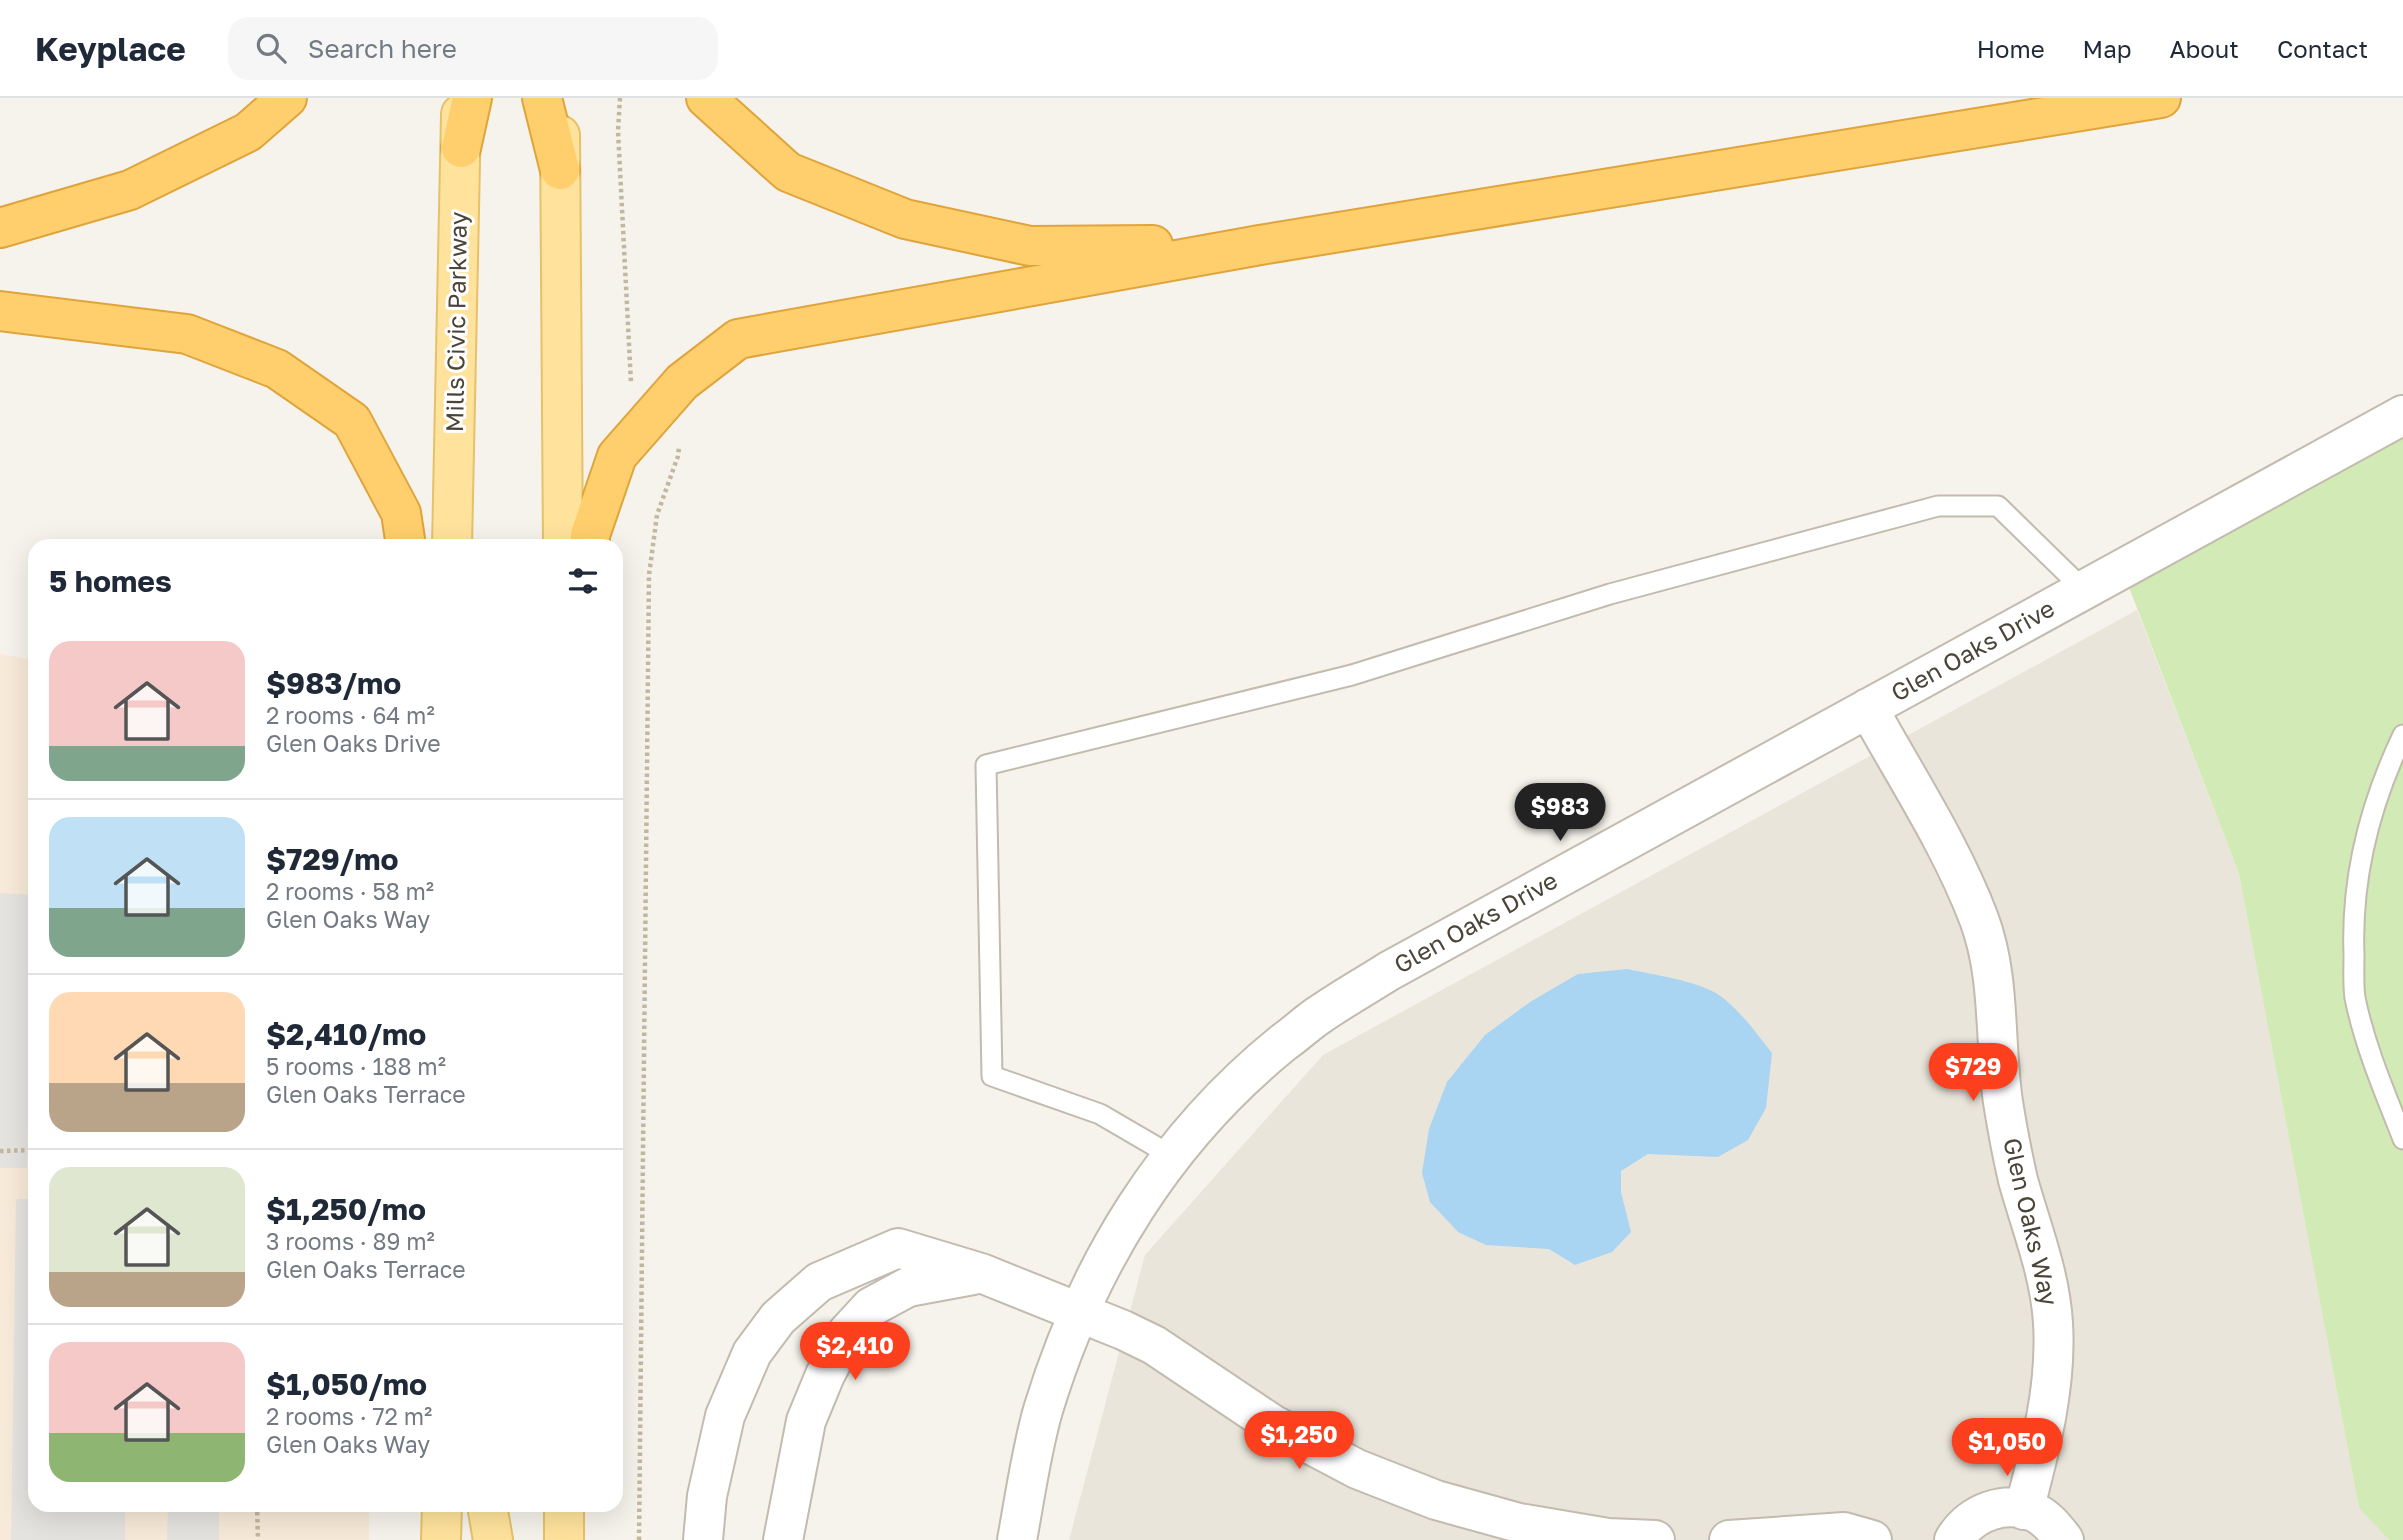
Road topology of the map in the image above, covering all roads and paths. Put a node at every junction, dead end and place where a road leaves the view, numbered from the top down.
1 (287, 98) edge
2 (461, 98) edge
3 (472, 98) edge
4 (542, 98) edge
5 (561, 98) edge
6 (620, 98) edge
7 (706, 98) edge
8 (2161, 98) edge
9 (461, 148) junction
10 (560, 170) junction
11 (0, 228) edge
12 (1260, 244) junction
13 (0, 311) edge
14 (655, 413) junction
15 (2403, 415) edge
16 (405, 539) edge
17 (452, 539) edge
18 (563, 539) edge
19 (590, 539) edge
20 (2084, 590) junction
21 (1868, 708) junction
22 (2403, 735) edge
23 (2403, 1139) edge
24 (28, 1150) edge
25 (0, 1151) edge
26 (1172, 1156) junction
27 (981, 1273) junction
28 (1079, 1310) junction
29 (2024, 1510) junction
30 (257, 1512) edge
31 (442, 1512) edge
32 (488, 1512) edge
33 (564, 1512) edge
34 (258, 1540) edge
35 (441, 1540) edge
36 (493, 1540) edge
37 (564, 1540) edge
38 (639, 1540) edge
39 (703, 1540) edge
40 (783, 1540) edge
41 (1017, 1540) edge
42 (1655, 1540) edge
43 (1729, 1540) edge
44 (1872, 1540) edge
45 (1954, 1540) edge
46 (2064, 1540) edge

1 - 11 highway
2 - 9 main road, Mills Civic Parkway
3 - 9 highway
4 - 10 highway
5 - 10 main road
6 - 14 path
7 - 12 highway
8 - 12 highway
9 - 17 main road, Mills Civic Parkway
10 - 18 main road
12 - 14 highway
13 - 16 highway
14 - 19 highway
14 - 38 path
15 - 20 street, Glen Oaks Drive
20 - 21 street, Glen Oaks Drive
20 - 26 lane
21 - 26 street, Glen Oaks Drive
21 - 29 street, Glen Oaks Way
22 - 23 lane
24 - 25 path
26 - 28 street, Glen Oaks Drive
27 - 28 street
27 - 39 street
27 - 40 street
28 - 41 street, Glen Oaks Drive
28 - 42 street
29 - 45 street
29 - 46 street
30 - 34 path
31 - 35 main road
32 - 36 main road
33 - 37 main road
43 - 44 street

